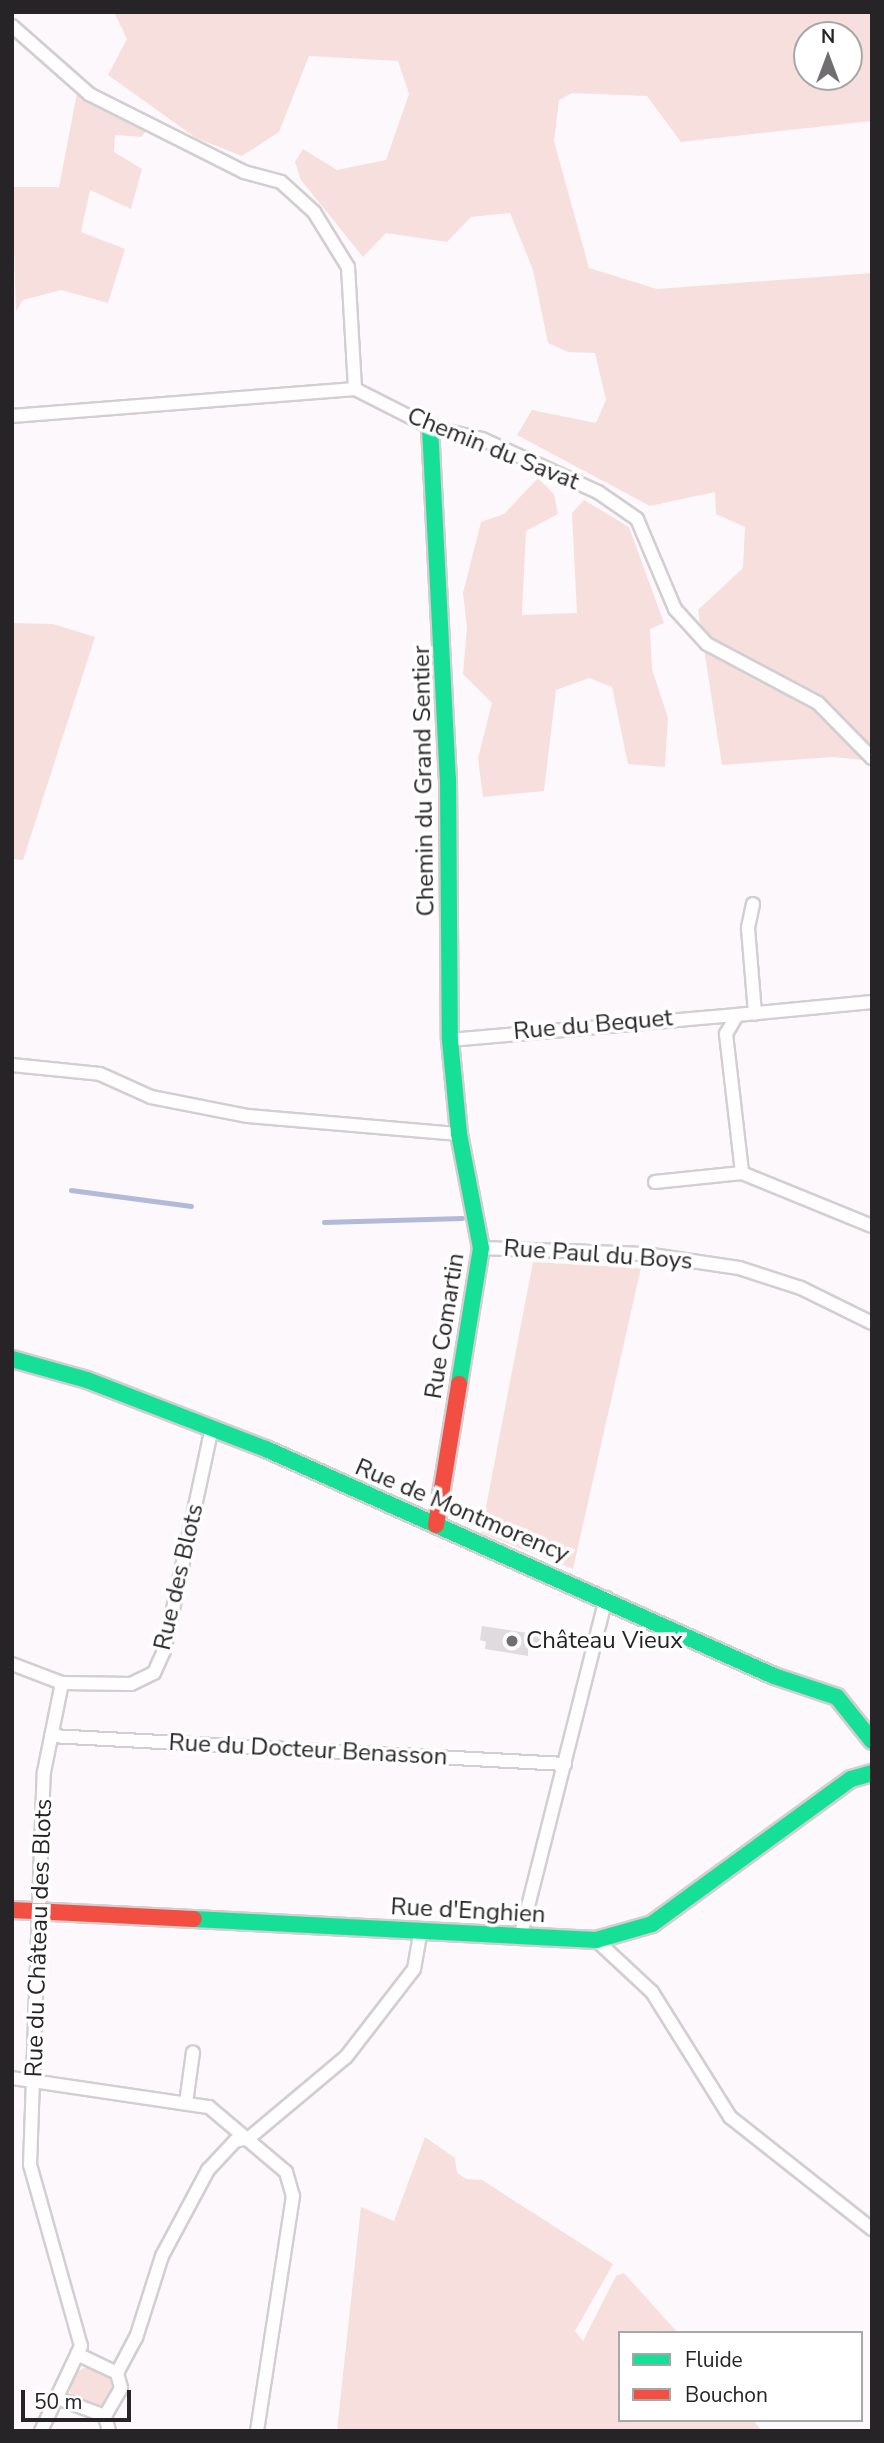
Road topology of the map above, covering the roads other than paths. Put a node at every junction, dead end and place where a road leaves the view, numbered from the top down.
1 (12, 26) edge
2 (355, 388) junction
3 (12, 416) edge
4 (430, 427) junction
5 (872, 758) edge
6 (753, 904) dead end
7 (872, 1002) edge
8 (754, 1014) junction
9 (737, 1015) junction
10 (450, 1040) junction
11 (12, 1065) edge
12 (458, 1134) junction
13 (742, 1173) junction
14 (655, 1182) dead end
15 (872, 1226) edge
16 (481, 1248) junction
17 (872, 1322) edge
18 (12, 1359) edge
19 (212, 1428) junction
20 (436, 1525) junction
21 (607, 1598) junction
22 (12, 1664) edge
23 (62, 1683) junction
24 (51, 1736) junction
25 (872, 1741) edge
26 (565, 1764) junction
27 (872, 1773) edge
28 (12, 1910) edge
29 (41, 1912) junction
30 (421, 1931) junction
31 (520, 1938) junction
32 (596, 1940) junction
33 (193, 2052) dead end
34 (12, 2078) edge
35 (34, 2079) junction
36 (186, 2103) junction
37 (249, 2138) junction
38 (872, 2229) edge
39 (77, 2354) junction
40 (117, 2373) junction
41 (57, 2398) junction
42 (105, 2416) junction
43 (41, 2431) edge
44 (109, 2431) edge
45 (257, 2431) edge

1 - 2 street
2 - 3 street
2 - 4 street, Chemin du Savat
4 - 5 street, Chemin du Savat
4 - 10 street, Chemin du Grand Sentier
6 - 8 street
7 - 8 street, Rue du Bequet
8 - 9 street, Rue du Bequet
9 - 10 street, Rue du Bequet
9 - 13 street
10 - 12 street, Chemin du Grand Sentier
11 - 12 street
12 - 16 street, Rue Comartin
13 - 14 street
13 - 15 street
16 - 17 street, Rue Paul du Boys
16 - 20 street, Rue Comartin
18 - 19 street, Rue de Montmorency
19 - 20 street, Rue de Montmorency
19 - 23 street, Rue des Blots
20 - 21 street, Rue de Montmorency
21 - 25 street, Rue de Montmorency
21 - 26 street
22 - 23 street
23 - 24 street, Rue du Château des Blots
24 - 26 street, Rue du Docteur Benasson
24 - 29 street, Rue du Château des Blots
26 - 31 street
27 - 32 street, Rue d'Enghien
28 - 29 street, Rue d'Enghien
29 - 30 street, Rue d'Enghien
29 - 35 street, Rue du Château des Blots
30 - 31 street, Rue d'Enghien
30 - 37 street
31 - 32 street, Rue d'Enghien
32 - 38 street
33 - 36 street
34 - 35 street
35 - 36 street
35 - 39 street, Rue du Château des Blots
36 - 37 street
37 - 40 street
37 - 45 street
39 - 40 street
39 - 41 street, Rue du Château des Blots
40 - 42 street
41 - 42 street
41 - 43 street, Rue du Château des Blots
42 - 44 street

